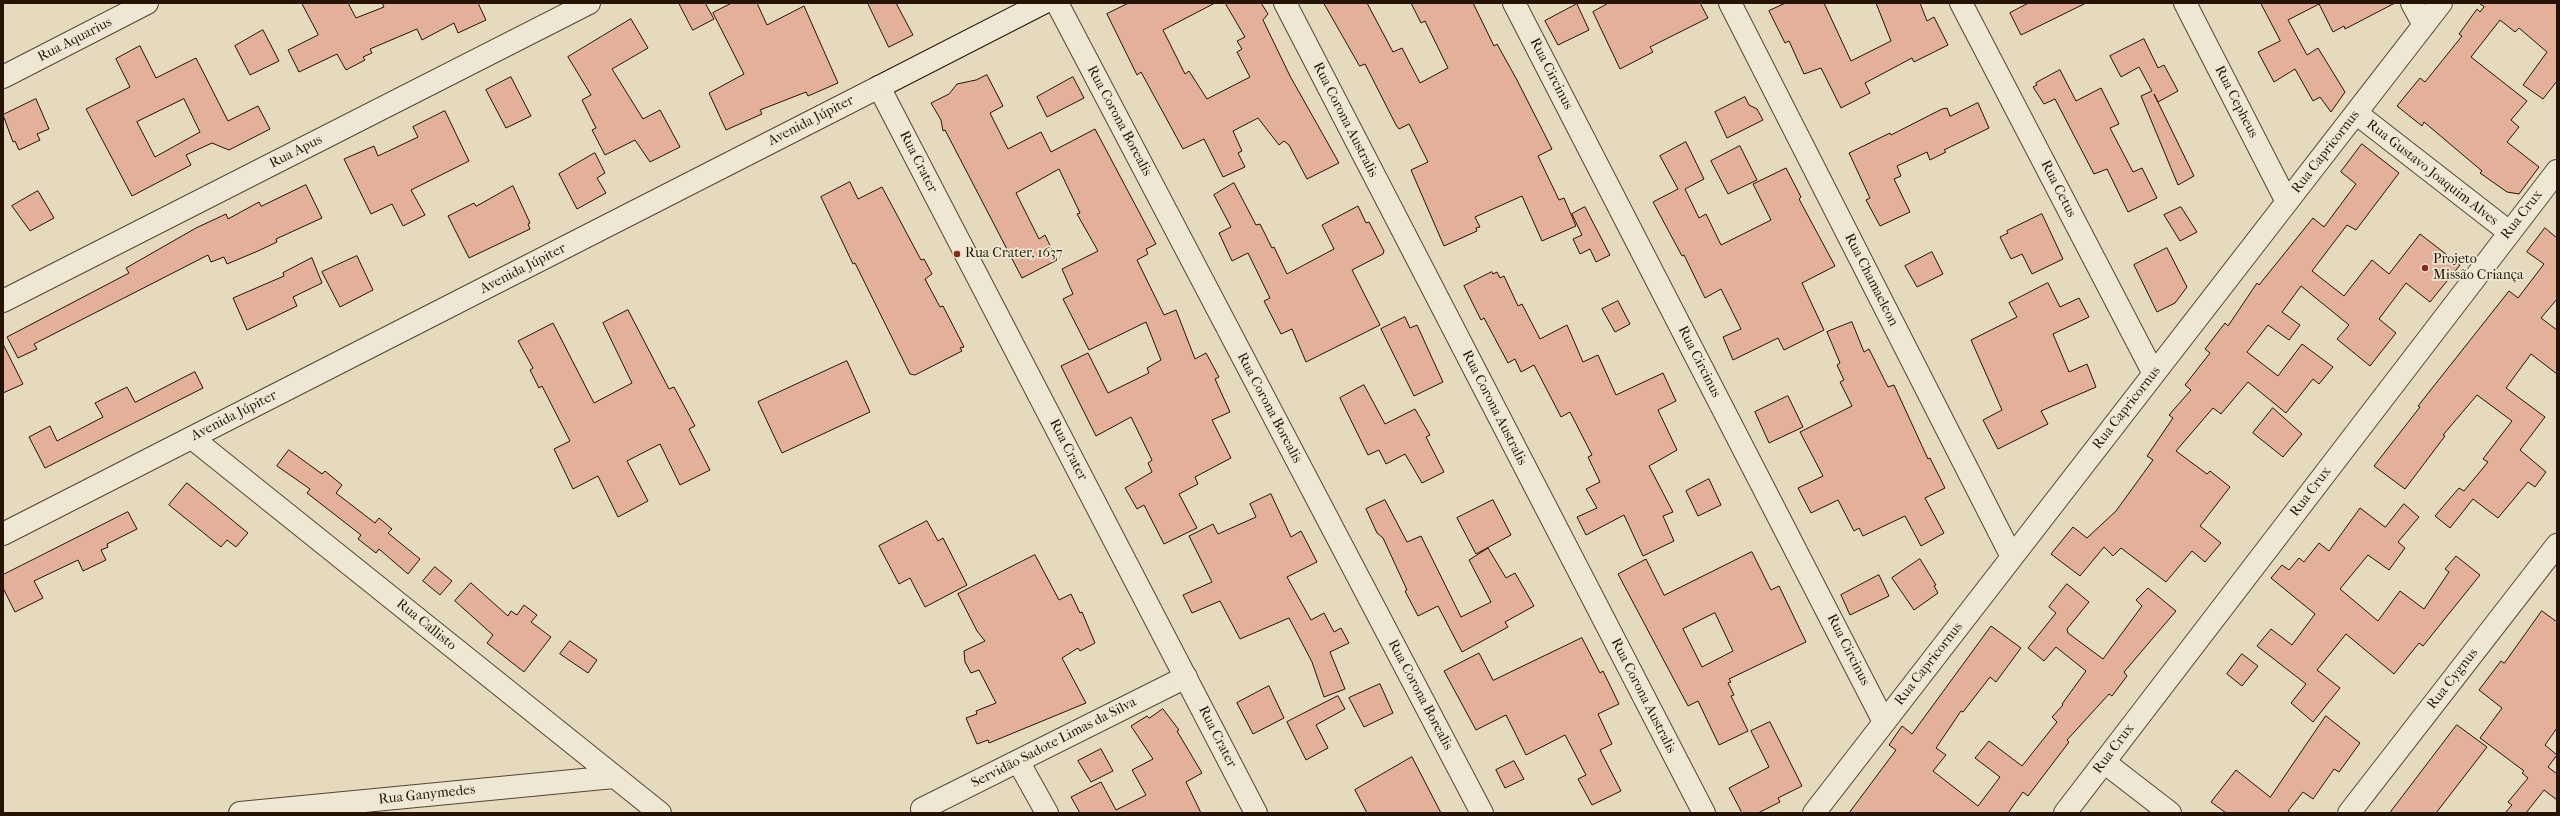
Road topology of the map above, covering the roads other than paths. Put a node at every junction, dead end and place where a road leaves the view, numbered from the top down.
1 (147, 3) edge
2 (589, 3) edge
3 (1057, 3) edge
4 (1285, 3) edge
5 (1514, 3) edge
6 (1730, 3) edge
7 (1961, 3) edge
8 (2185, 3) edge
9 (2412, 3) edge
10 (2441, 3) edge
11 (1030, 6) edge
12 (2424, 25) junction
13 (3, 76) edge
14 (879, 87) junction
15 (2356, 113) junction
16 (2557, 171) edge
17 (2287, 202) junction
18 (2509, 232) junction
19 (3, 301) edge
20 (2154, 374) junction
21 (192, 438) junction
22 (3, 534) edge
23 (2557, 545) edge
24 (2012, 557) junction
25 (1186, 677) junction
26 (1884, 722) junction
27 (1018, 761) junction
28 (2104, 762) junction
29 (614, 777) junction
30 (922, 809) dead end
31 (240, 813) edge
32 (660, 813) edge
33 (1047, 813) edge
34 (1256, 813) edge
35 (1482, 813) edge
36 (1704, 813) edge
37 (1814, 813) edge
38 (2065, 813) edge
39 (2170, 813) edge
40 (2349, 813) edge

1 - 13 street, Rua Aquarius
2 - 19 street, Rua Apus
3 - 35 street, Rua Corona Borealis
4 - 36 street, Rua Corona Australis
5 - 26 street, Rua Circinus
6 - 24 street, Rua Chamaeleon
7 - 20 street, Rua Cetus
8 - 17 street, Rua Cepheus
9 - 12 street
10 - 12 street, Rua Capricornus
11 - 14 street, Avenida Júpiter
12 - 15 street, Rua Capricornus
14 - 21 street, Avenida Júpiter
14 - 25 street, Rua Crater
15 - 17 street, Rua Capricornus
15 - 18 street, Rua Gustavo Joaquim Alves
16 - 18 street, Rua Crux
17 - 20 street, Rua Capricornus
18 - 28 street, Rua Crux
20 - 24 street, Rua Capricornus
21 - 22 street, Avenida Júpiter
21 - 29 street, Rua Callisto
23 - 40 street, Rua Cygnus
24 - 26 street, Rua Capricornus
25 - 27 street, Servidão Sadote Limas da Silva
25 - 34 street, Rua Crater
26 - 37 street, Rua Capricornus
27 - 30 street, Servidão Sadote Limas da Silva
27 - 33 street
28 - 38 street, Rua Crux
28 - 39 street
29 - 31 street, Rua Ganymedes
29 - 32 street, Rua Callisto

